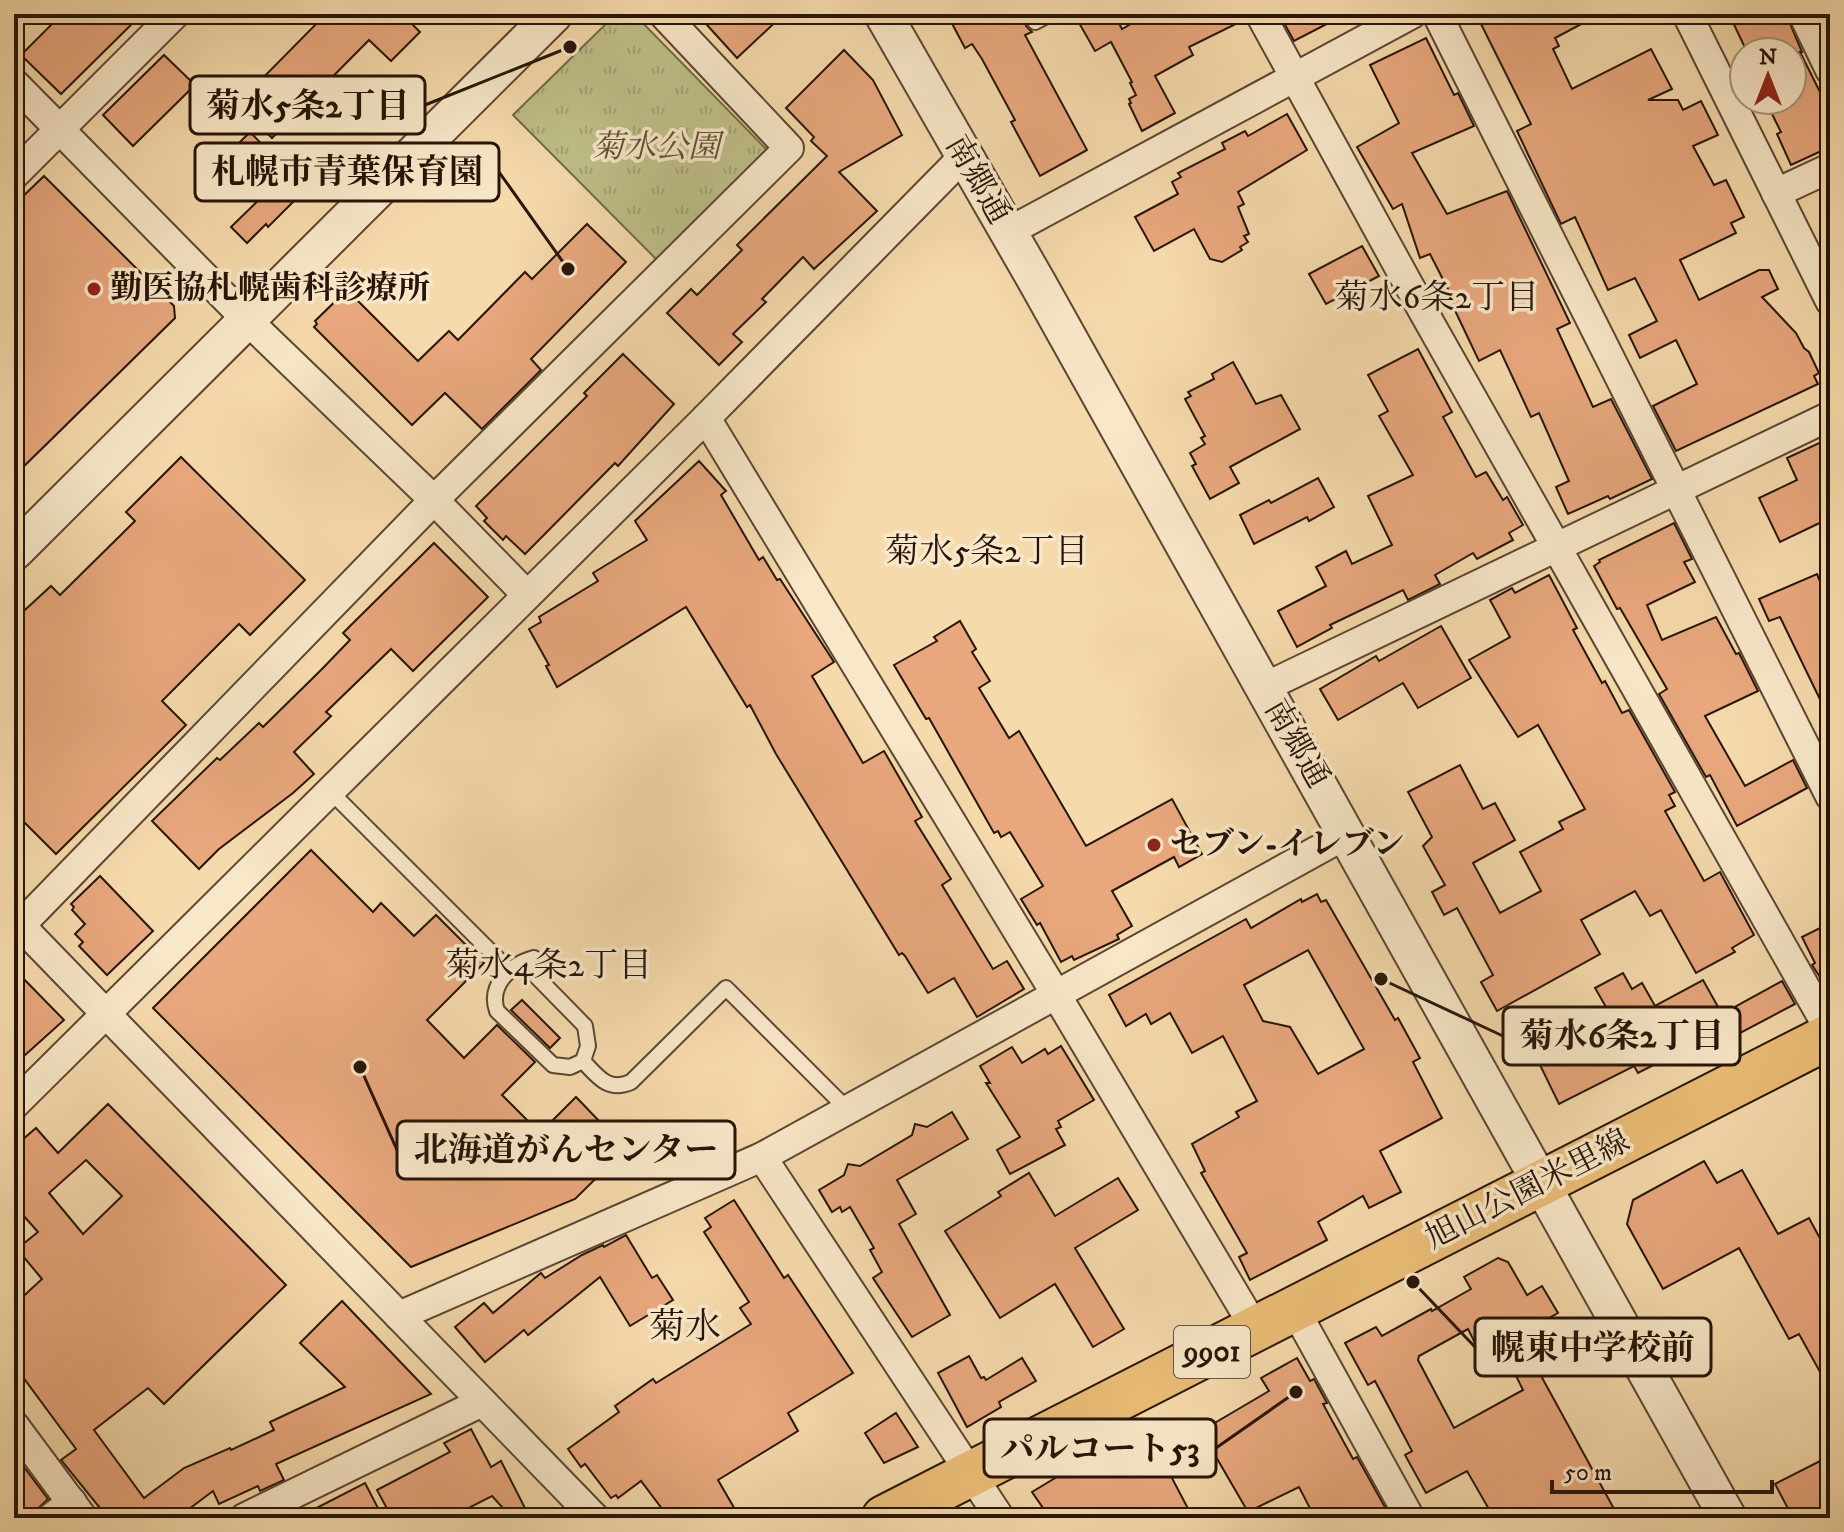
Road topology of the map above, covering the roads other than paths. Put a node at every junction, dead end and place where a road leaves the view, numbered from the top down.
1 (175, 14) edge
2 (554, 14) edge
3 (663, 14) edge
4 (883, 14) edge
5 (1050, 14) edge
6 (1260, 14) edge
7 (1412, 14) edge
8 (1437, 14) edge
9 (1687, 14) edge
10 (1803, 14) edge
11 (1035, 22) dead end
12 (1830, 70) edge
13 (1294, 77) junction
14 (14, 83) edge
15 (61, 129) junction
16 (963, 157) junction
17 (1830, 168) edge
18 (14, 175) edge
19 (1776, 193) junction
20 (1008, 232) junction
21 (1830, 301) edge
22 (247, 320) junction
23 (1830, 416) edge
24 (706, 418) junction
25 (1674, 489) junction
26 (434, 500) junction
27 (1559, 547) junction
28 (14, 552) edge
29 (527, 595) junction
30 (1263, 688) junction
31 (330, 791) junction
32 (1830, 796) edge
33 (1347, 834) junction
34 (16, 925) edge
35 (510, 971) junction
36 (1057, 996) junction
37 (106, 1013) junction
38 (1830, 1033) edge
39 (583, 1061) junction
40 (14, 1105) edge
41 (848, 1110) junction
42 (762, 1157) junction
43 (1540, 1184) junction
44 (1294, 1308) junction
45 (399, 1316) junction
46 (1256, 1330) junction
47 (482, 1402) junction
48 (14, 1425) edge
49 (971, 1473) junction
50 (69, 1513) edge
51 (244, 1518) edge
52 (595, 1518) edge
53 (884, 1518) edge
54 (1000, 1518) edge
55 (1410, 1518) edge
56 (1728, 1518) edge

1 - 15 street
2 - 22 street
3 - 26 street
4 - 16 street, 南郷通
5 - 11 lane
6 - 13 street
7 - 13 street
8 - 25 street
9 - 19 street
10 - 12 street
13 - 20 street
13 - 27 street
14 - 15 street
15 - 18 street
15 - 22 street
16 - 20 street, 南郷通
16 - 24 street
17 - 19 street
19 - 21 street
20 - 30 street, 南郷通
22 - 26 street
22 - 28 street
23 - 25 street
24 - 29 street
24 - 36 street
25 - 27 street
25 - 32 street
26 - 29 street
26 - 34 street
27 - 30 street
27 - 38 street
29 - 31 street
30 - 33 street, 南郷通
31 - 35 lane
31 - 37 street
33 - 36 street
33 - 43 street, 南郷通
34 - 37 street
35 - 39 lane
35 - 39 lane
36 - 41 street
36 - 46 street
37 - 40 street
37 - 45 street
38 - 43 main road, 旭山公園米里線 / 9901
39 - 41 lane
41 - 42 street
42 - 45 street
42 - 49 street
43 - 44 main road, 旭山公園米里線 / 9901
43 - 56 street, 南郷通
44 - 46 main road, 旭山公園米里線 / 9901
44 - 55 street
45 - 47 street
46 - 49 main road, 旭山公園米里線 / 9901
47 - 51 street
47 - 52 street
48 - 50 street
49 - 53 main road, 旭山公園米里線 / 9901
49 - 54 street

